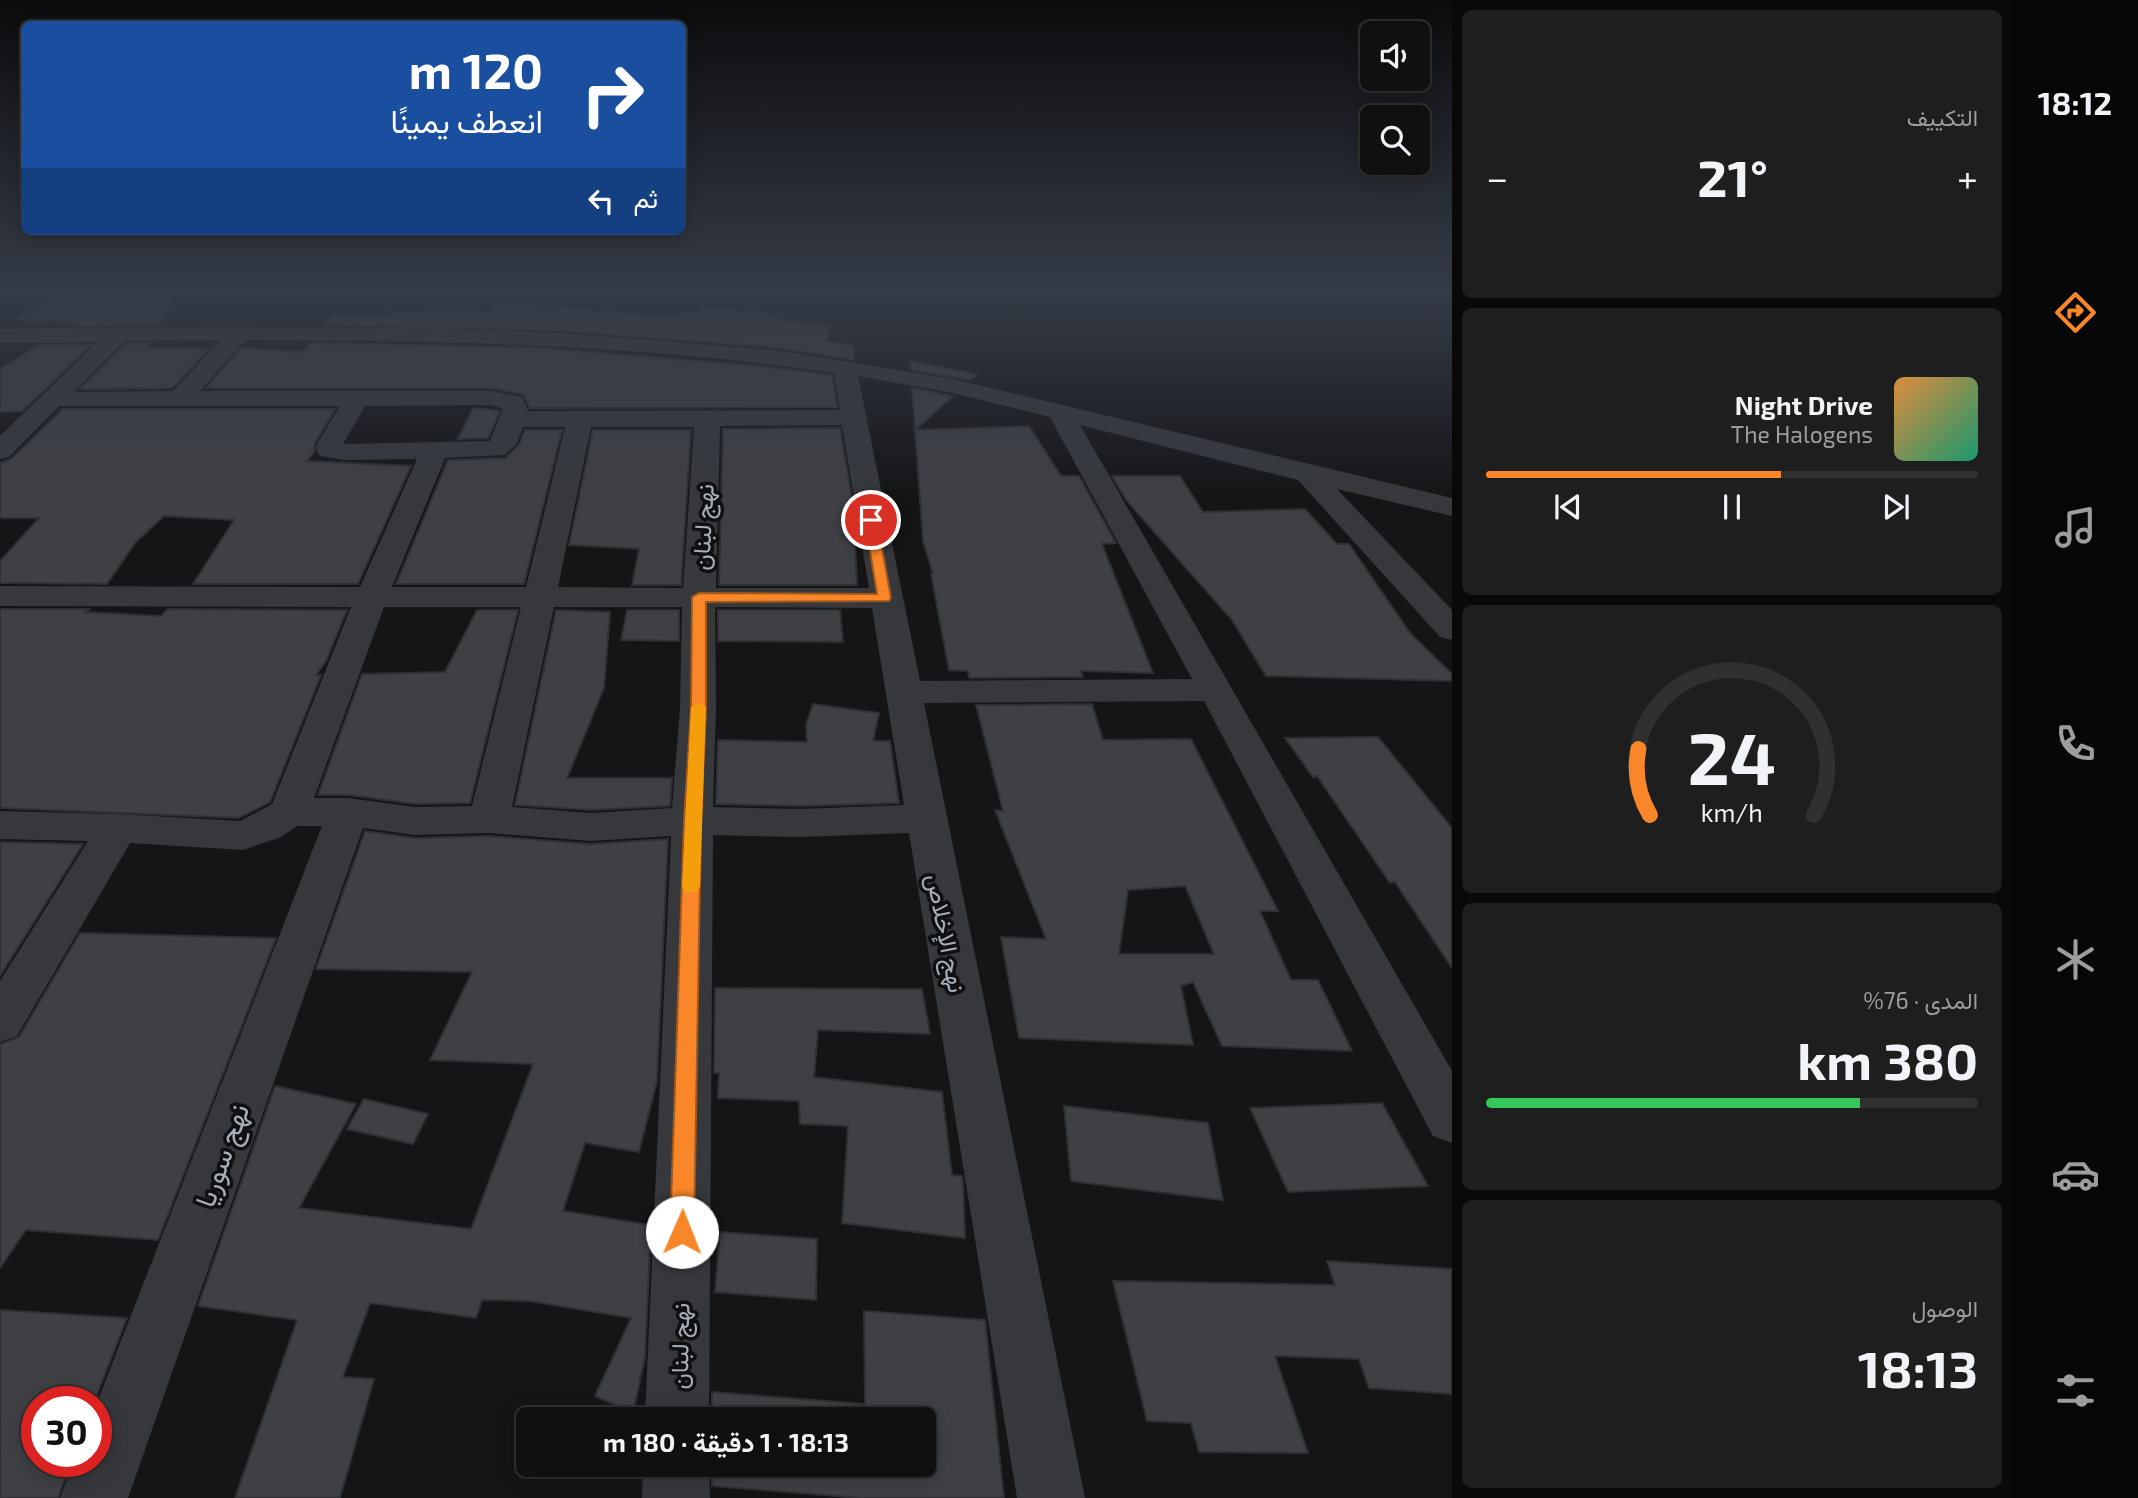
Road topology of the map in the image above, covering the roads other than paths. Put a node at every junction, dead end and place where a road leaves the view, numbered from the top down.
1 (94, 359) edge
2 (216, 359) edge
3 (449, 359) edge
4 (765, 359) edge
5 (845, 368) junction
6 (54, 399) junction
7 (356, 399) junction
8 (433, 399) junction
9 (179, 400) junction
10 (1059, 412) junction
11 (852, 417) junction
12 (512, 419) junction
13 (580, 419) junction
14 (707, 419) junction
15 (0, 425) edge
16 (29, 425) junction
17 (434, 451) junction
18 (0, 452) edge
19 (1309, 476) junction
20 (1452, 507) edge
21 (0, 596) edge
22 (372, 596) junction
23 (541, 597) junction
24 (699, 597) junction
25 (885, 598) junction
26 (1452, 630) edge
27 (1216, 690) junction
28 (903, 692) junction
29 (289, 812) junction
30 (348, 812) junction
31 (925, 817) junction
32 (489, 819) junction
33 (692, 821) junction
34 (0, 825) edge
35 (118, 828) junction
36 (0, 1022) edge
37 (1452, 1120) edge
38 (677, 1407) edge
39 (676, 1477) edge
40 (94, 1498) edge
41 (676, 1498) edge
42 (1051, 1498) edge

1 - 6 street
2 - 9 street
3 - 8 street
4 - 5 street
5 - 10 street
5 - 11 street, نهج الإخلاص
6 - 9 street
6 - 16 street
7 - 8 street
7 - 9 street
7 - 17 street
8 - 12 street
10 - 19 street
10 - 27 street
11 - 14 street
11 - 25 street, نهج الإخلاص
12 - 13 street
12 - 17 street
13 - 14 street
13 - 23 street
14 - 24 street, نهج لبنان
15 - 16 street
16 - 18 street
17 - 22 street
19 - 20 street
19 - 26 street
21 - 22 street
22 - 23 street
22 - 29 street
23 - 24 street
23 - 32 street
24 - 25 street
24 - 33 street, نهج لبنان
25 - 28 street, نهج الإخلاص
27 - 28 street
27 - 37 street
28 - 31 street, نهج الإخلاص
29 - 30 street
29 - 35 street
30 - 32 street
30 - 40 street, نهج سوريا
31 - 33 street
31 - 42 street, نهج الإخلاص
32 - 33 street
33 - 38 street, نهج لبنان
34 - 35 street
35 - 36 street
39 - 41 street

